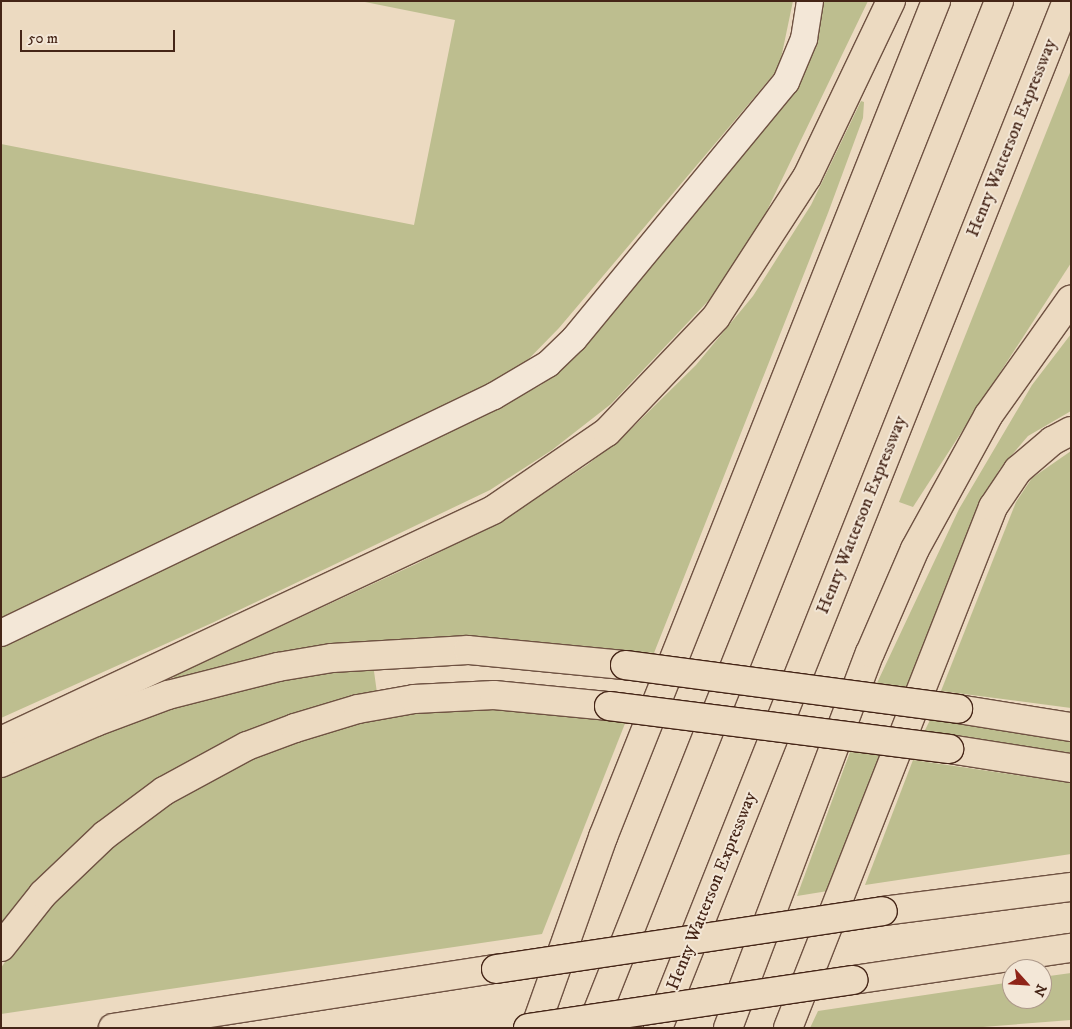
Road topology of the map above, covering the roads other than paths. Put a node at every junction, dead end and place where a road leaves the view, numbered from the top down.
1 (810, 1) edge
2 (892, 1) edge
3 (936, 1) edge
4 (999, 1) edge
5 (1067, 1) edge
6 (1071, 299) edge
7 (1071, 431) edge
8 (1, 633) edge
9 (1071, 727) edge
10 (1, 741) edge
11 (1, 763) edge
12 (1071, 768) edge
13 (1071, 887) edge
14 (1, 948) edge
15 (1071, 948) edge
16 (555, 974) junction
17 (113, 1028) edge
18 (517, 1028) edge
19 (528, 1028) edge
20 (535, 1028) edge
21 (592, 1028) edge
22 (658, 1028) edge
23 (728, 1028) edge
24 (788, 1028) edge

1 - 8 lane
2 - 10 highway
3 - 16 highway
4 - 21 highway
5 - 22 highway, Henry Watterson Expressway
6 - 23 highway
7 - 24 highway
9 - 11 highway, bridge
12 - 14 highway, bridge
13 - 17 highway, bridge
15 - 19 highway, bridge
16 - 18 highway
16 - 20 highway

